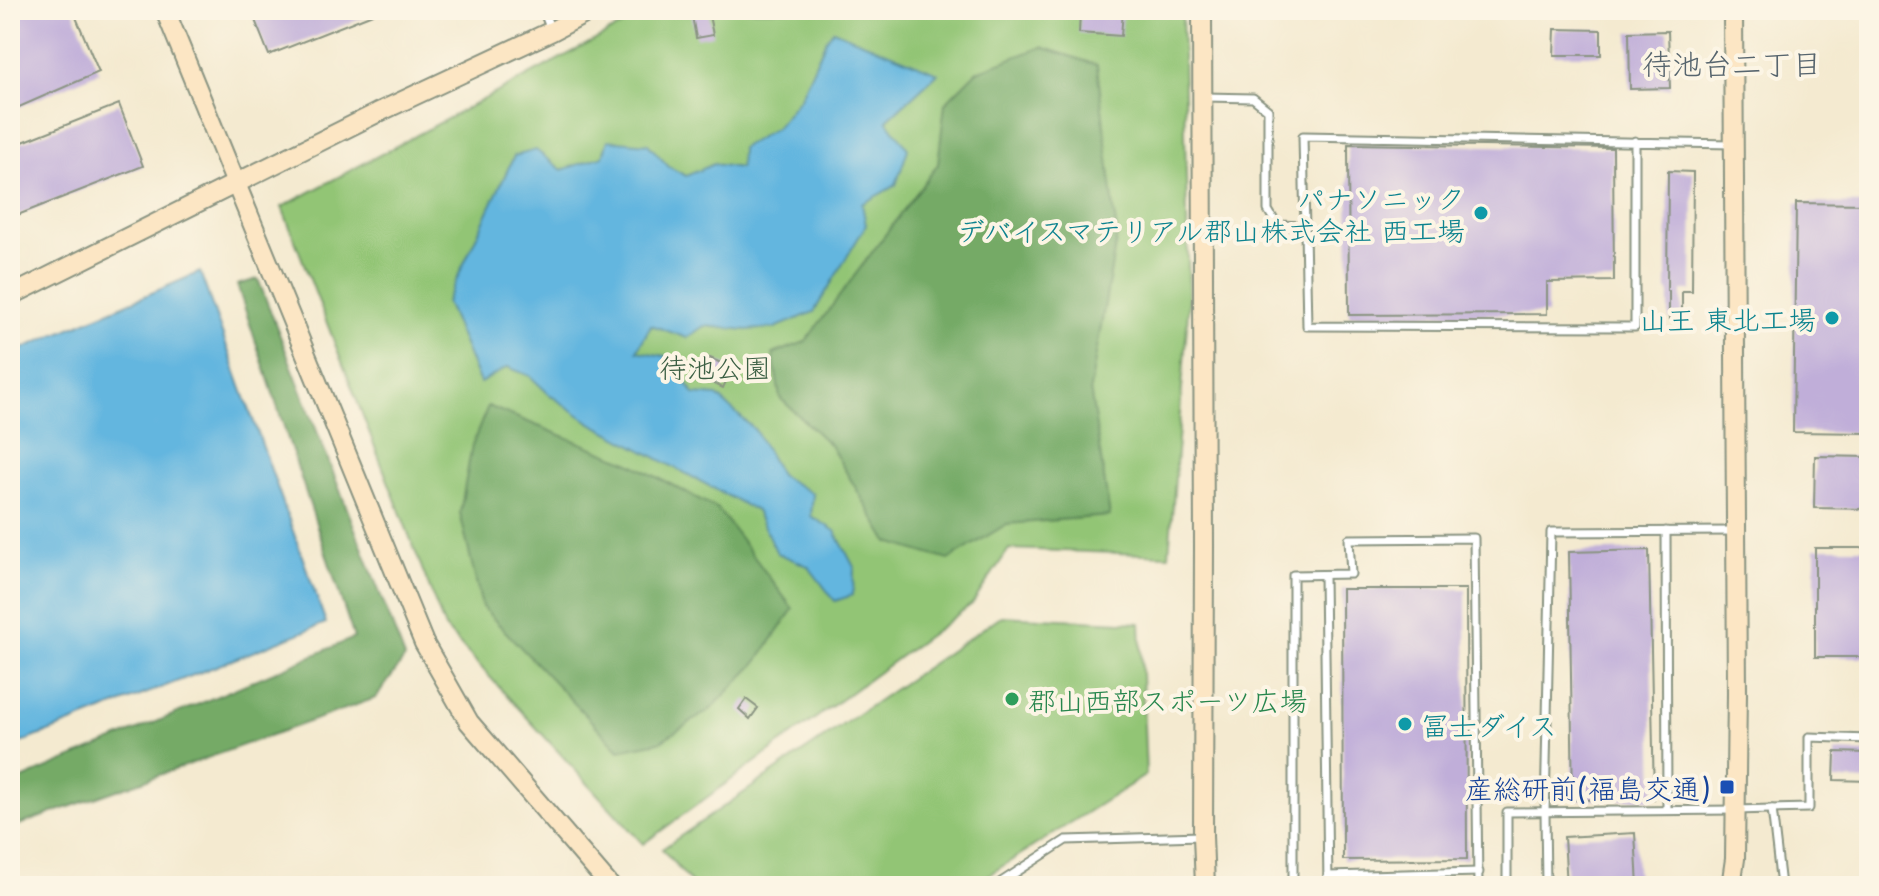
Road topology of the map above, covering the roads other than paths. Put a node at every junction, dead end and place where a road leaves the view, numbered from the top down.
1 (165, 10) edge
2 (543, 10) edge
3 (592, 10) edge
4 (1202, 10) edge
5 (1733, 10) edge
6 (552, 31) junction
7 (1202, 97) junction
8 (1635, 141) junction
9 (1734, 144) junction
10 (235, 184) junction
11 (1306, 226) junction
12 (10, 296) edge
13 (1666, 531) junction
14 (1736, 531) junction
15 (1324, 575) junction
16 (1869, 739) edge
17 (1772, 809) junction
18 (1667, 810) junction
19 (1736, 810) junction
20 (1545, 812) junction
21 (1203, 836) junction
22 (1479, 872) junction
23 (1328, 876) junction
24 (610, 886) edge
25 (995, 886) edge
26 (1205, 886) edge
27 (1293, 886) edge
28 (1328, 886) edge
29 (1478, 886) edge
30 (1507, 886) edge
31 (1546, 886) edge
32 (1731, 886) edge
33 (1781, 886) edge

1 - 10 street
2 - 6 lane
3 - 6 street
4 - 7 street
5 - 9 street
6 - 10 street
7 - 11 lane
7 - 21 street
8 - 9 lane
8 - 11 lane
8 - 11 lane
9 - 14 street
10 - 12 street
10 - 24 street
13 - 14 lane
13 - 18 lane
13 - 20 lane
14 - 19 street
15 - 22 lane
15 - 23 lane
15 - 27 lane
16 - 17 lane
17 - 19 lane
17 - 33 lane
18 - 19 lane
18 - 20 lane
19 - 32 street
20 - 30 lane
20 - 31 lane
21 - 25 lane
21 - 26 street
22 - 23 lane
22 - 29 lane
23 - 28 lane

